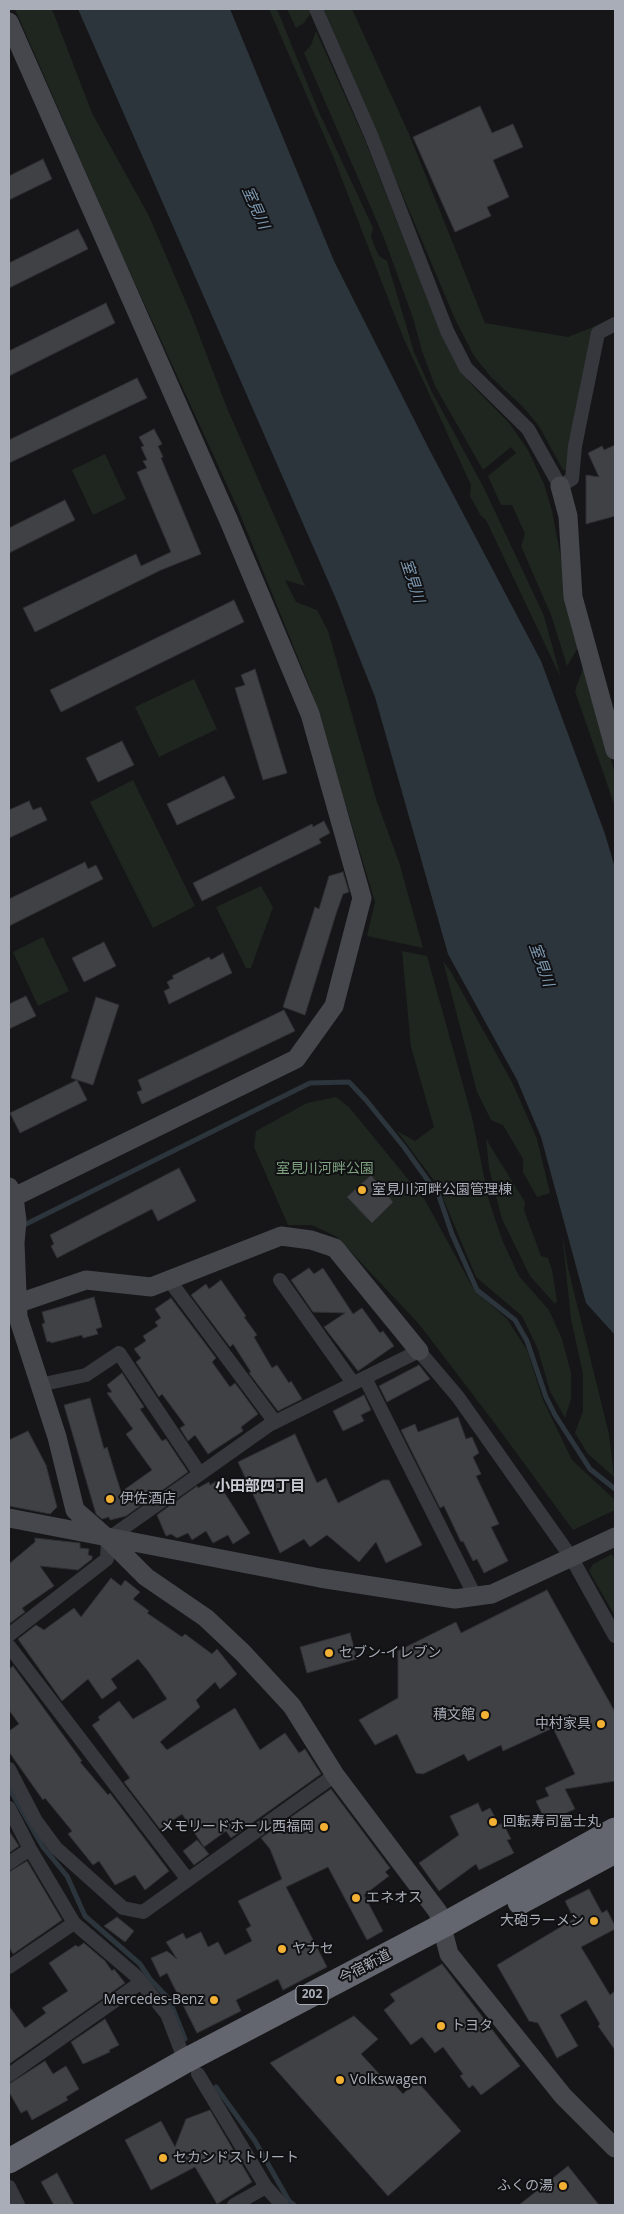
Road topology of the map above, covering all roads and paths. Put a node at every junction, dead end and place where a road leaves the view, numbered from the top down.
1 (316, 9) edge
2 (9, 22) edge
3 (615, 324) edge
4 (560, 486) junction
5 (615, 750) edge
6 (12, 1191) edge
7 (169, 1280) junction
8 (280, 1280) dead end
9 (13, 1305) edge
10 (419, 1351) junction
11 (359, 1380) junction
12 (39, 1385) junction
13 (275, 1422) junction
14 (200, 1474) junction
15 (9, 1518) edge
16 (615, 1538) edge
17 (108, 1539) junction
18 (570, 1557) junction
19 (475, 1596) junction
20 (9, 1635) edge
21 (615, 1636) edge
22 (9, 1646) edge
23 (9, 1769) edge
24 (335, 1776) junction
25 (9, 1808) edge
26 (615, 1830) edge
27 (30, 1849) junction
28 (615, 1851) edge
29 (9, 1863) edge
30 (188, 1880) junction
31 (74, 1923) junction
32 (444, 1934) junction
33 (9, 1967) edge
34 (140, 1983) junction
35 (191, 2067) junction
36 (9, 2075) edge
37 (615, 2148) edge
38 (9, 2161) edge
39 (9, 2178) edge
40 (9, 2187) edge
41 (266, 2187) junction
42 (18, 2205) edge
43 (234, 2205) edge
44 (282, 2205) edge

1 - 4 street
2 - 6 street
3 - 4 street
4 - 5 street
6 - 9 street
7 - 9 street
7 - 10 street
7 - 13 street
8 - 11 street
9 - 12 street
10 - 11 street
10 - 18 street
11 - 13 street
11 - 19 street
12 - 14 street
12 - 17 street
13 - 14 street
14 - 17 street
15 - 17 street
16 - 18 street
17 - 19 street
17 - 20 street
17 - 24 street
18 - 19 street
18 - 21 street
22 - 30 street
23 - 30 street
24 - 30 street
24 - 32 street
25 - 27 street
26 - 32 highway, 今宿新道 / 202
27 - 29 street
27 - 31 street
28 - 32 highway, 今宿新道 / 202
31 - 33 street
31 - 34 street
32 - 35 highway, 今宿新道 / 202
32 - 37 street
34 - 35 street
34 - 36 street
35 - 38 highway, 今宿新道 / 202
35 - 39 highway, 今宿新道 / 202
35 - 41 street
40 - 42 street
41 - 43 street
41 - 44 street

